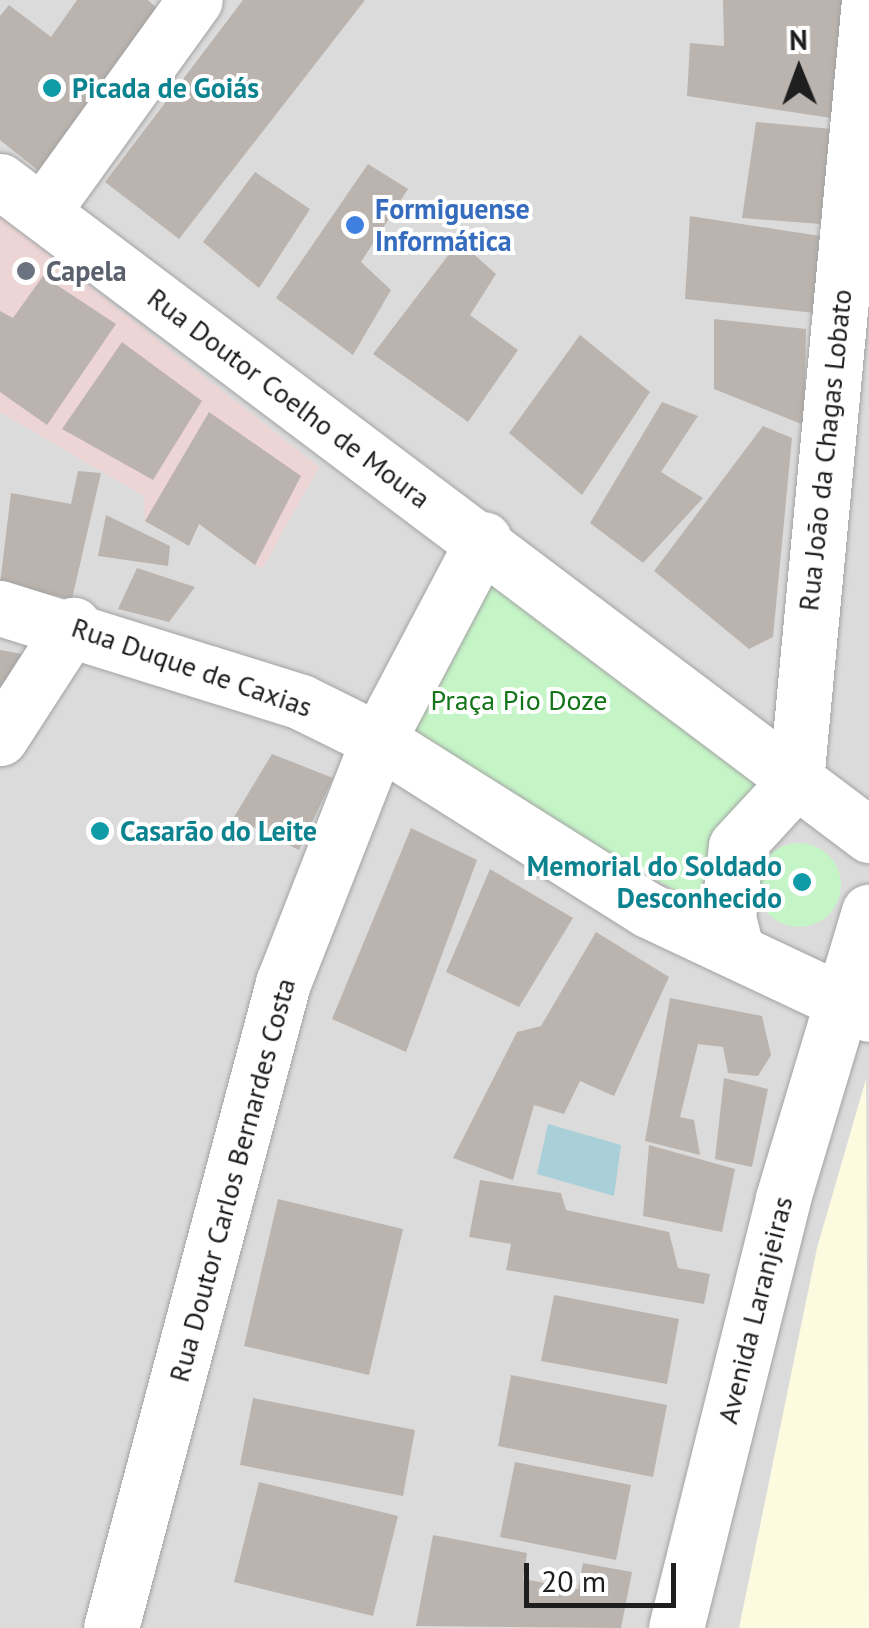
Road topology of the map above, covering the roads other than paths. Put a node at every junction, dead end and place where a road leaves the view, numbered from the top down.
1 (195, 0) edge
2 (868, 0) edge
3 (21, 197) edge
4 (484, 539) junction
5 (0, 608) edge
6 (74, 625) junction
7 (0, 738) edge
8 (378, 740) junction
9 (796, 781) junction
10 (869, 835) edge
11 (869, 912) edge
12 (736, 948) junction
13 (854, 1004) edge
14 (111, 1628) edge
15 (676, 1628) edge

1 - 3 street
2 - 9 street, Rua João da Chagas Lobato
3 - 4 street, Rua Doutor Coelho de Moura
4 - 8 street
4 - 9 street
5 - 6 street, Rua Duque de Caxias
6 - 7 street
6 - 8 street, Rua Duque de Caxias
8 - 12 street
8 - 14 street, Rua Doutor Carlos Bernardes Costa
9 - 10 street
9 - 12 street
11 - 13 street, Avenida Laranjeiras
12 - 13 street
13 - 15 street, Avenida Laranjeiras

